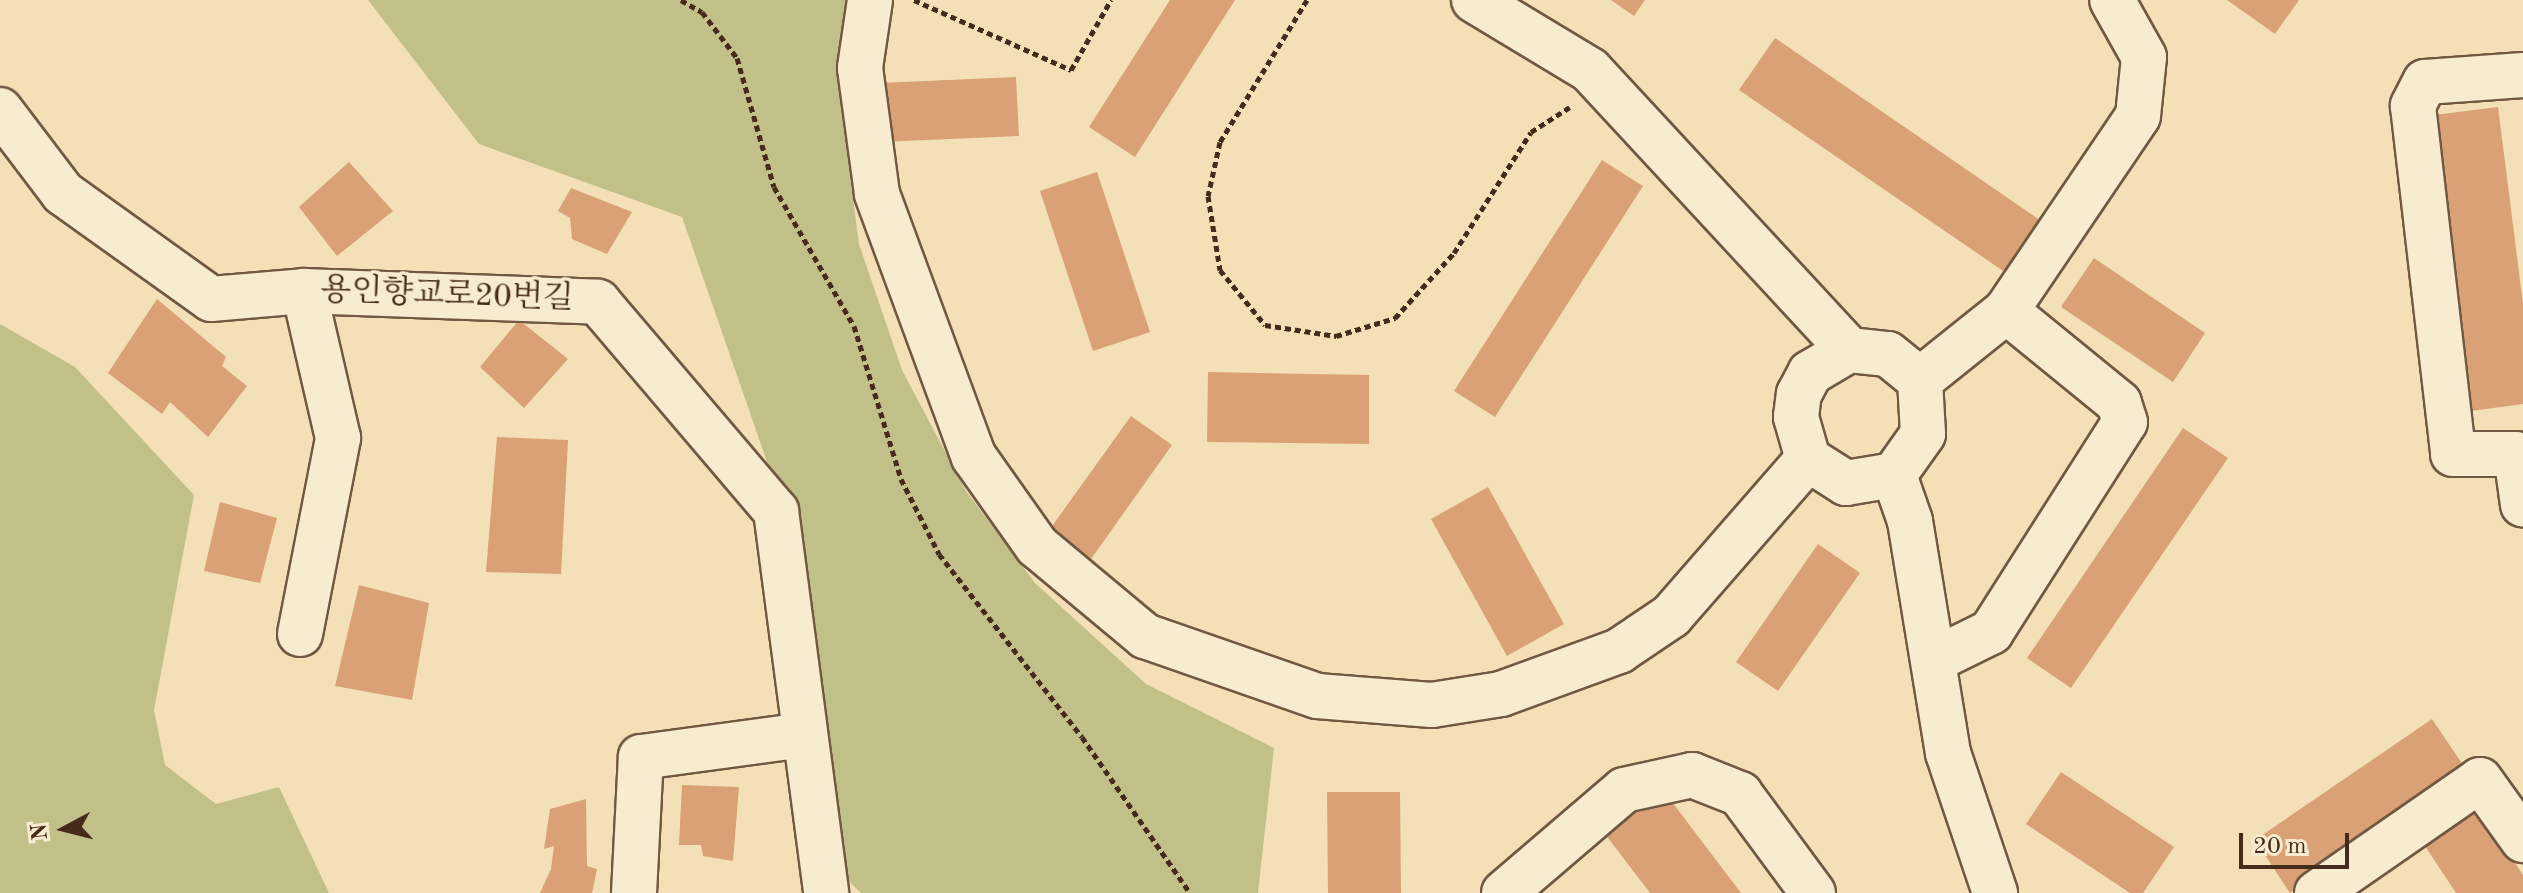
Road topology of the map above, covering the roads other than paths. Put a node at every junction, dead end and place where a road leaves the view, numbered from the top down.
1 (870, 0) edge
2 (1474, 0) edge
3 (2112, 0) edge
4 (2523, 75) edge
5 (0, 110) edge
6 (304, 291) junction
7 (2006, 311) junction
8 (1849, 350) junction
9 (1920, 380) junction
10 (1808, 459) junction
11 (1894, 475) junction
12 (2523, 505) edge
13 (300, 634) dead end
14 (1934, 660) junction
15 (803, 735) junction
16 (2523, 840) edge
17 (634, 893) edge
18 (826, 893) edge
19 (1504, 893) edge
20 (1813, 893) edge
21 (1995, 893) edge
22 (2317, 893) edge

1 - 10 street
2 - 8 street
3 - 7 street
4 - 12 street
5 - 6 street, 용인향교로20번길
6 - 13 street
6 - 15 street, 용인향교로20번길
7 - 9 street
7 - 14 street
8 - 9 street
8 - 10 street
9 - 11 street
10 - 11 street
11 - 14 street
14 - 21 street
15 - 17 street
15 - 18 street, 용인향교로20번길
16 - 22 street
19 - 20 street

